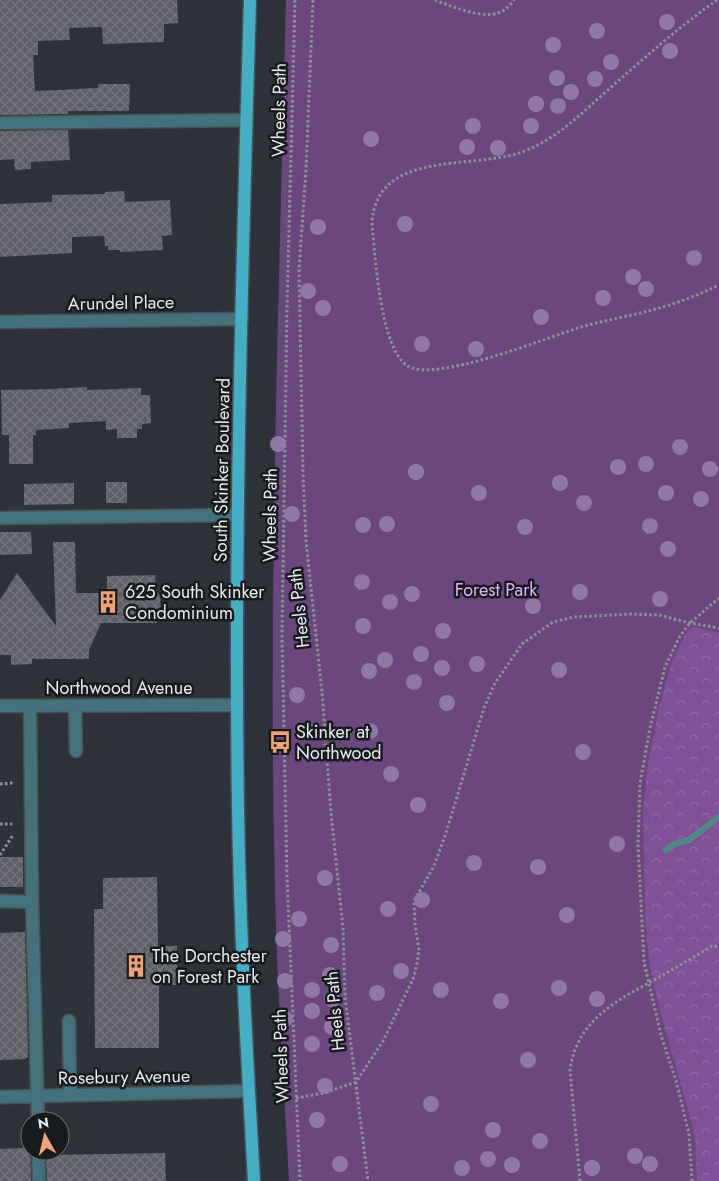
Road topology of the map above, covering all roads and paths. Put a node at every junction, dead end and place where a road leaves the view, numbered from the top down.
1 (250, 0) edge
2 (295, 0) edge
3 (313, 0) edge
4 (435, 0) edge
5 (514, 0) edge
6 (717, 0) edge
7 (246, 120) junction
8 (0, 123) edge
9 (719, 285) edge
10 (242, 319) junction
11 (0, 322) edge
12 (238, 515) junction
13 (0, 518) edge
14 (719, 598) edge
15 (690, 623) junction
16 (719, 628) edge
17 (237, 704) junction
18 (0, 706) edge
19 (30, 706) junction
20 (75, 706) junction
21 (76, 750) dead end
22 (12, 775) dead end
23 (13, 783) junction
24 (0, 784) edge
25 (13, 792) dead end
26 (13, 816) dead end
27 (0, 824) edge
28 (13, 824) junction
29 (0, 855) edge
30 (0, 901) edge
31 (32, 902) junction
32 (719, 947) edge
33 (649, 983) junction
34 (69, 1021) dead end
35 (356, 1082) junction
36 (248, 1091) junction
37 (37, 1096) junction
38 (70, 1096) junction
39 (0, 1097) edge
40 (296, 1098) junction
41 (38, 1111) edge
42 (38, 1161) edge
43 (38, 1181) edge
44 (254, 1181) edge
45 (300, 1181) edge
46 (368, 1181) edge
47 (580, 1181) edge
48 (692, 1181) edge

1 - 7 main road, South Skinker Boulevard
2 - 40 path, Wheels Path
3 - 35 path, Heels Path
4 - 5 path
6 - 9 path
7 - 8 street
7 - 10 main road, South Skinker Boulevard
10 - 11 street, Arundel Place
10 - 12 main road, South Skinker Boulevard
12 - 13 street
12 - 17 main road, South Skinker Boulevard
14 - 15 path
15 - 16 path
15 - 33 path
15 - 35 path
17 - 20 street, Northwood Avenue
17 - 36 main road, South Skinker Boulevard
18 - 19 street, Northwood Avenue
19 - 20 street, Northwood Avenue
19 - 31 street
20 - 21 street
22 - 23 path
23 - 24 path
23 - 25 path
26 - 28 path
27 - 28 path
28 - 29 path
30 - 31 street
31 - 37 street
32 - 33 path
33 - 47 path
33 - 48 path
34 - 38 street
35 - 40 path
35 - 46 path, Heels Path
36 - 38 street, Rosebury Avenue
36 - 44 main road, South Skinker Boulevard
37 - 38 street, Rosebury Avenue
37 - 39 street, Rosebury Avenue
37 - 41 street
40 - 45 path, Wheels Path
42 - 43 street

